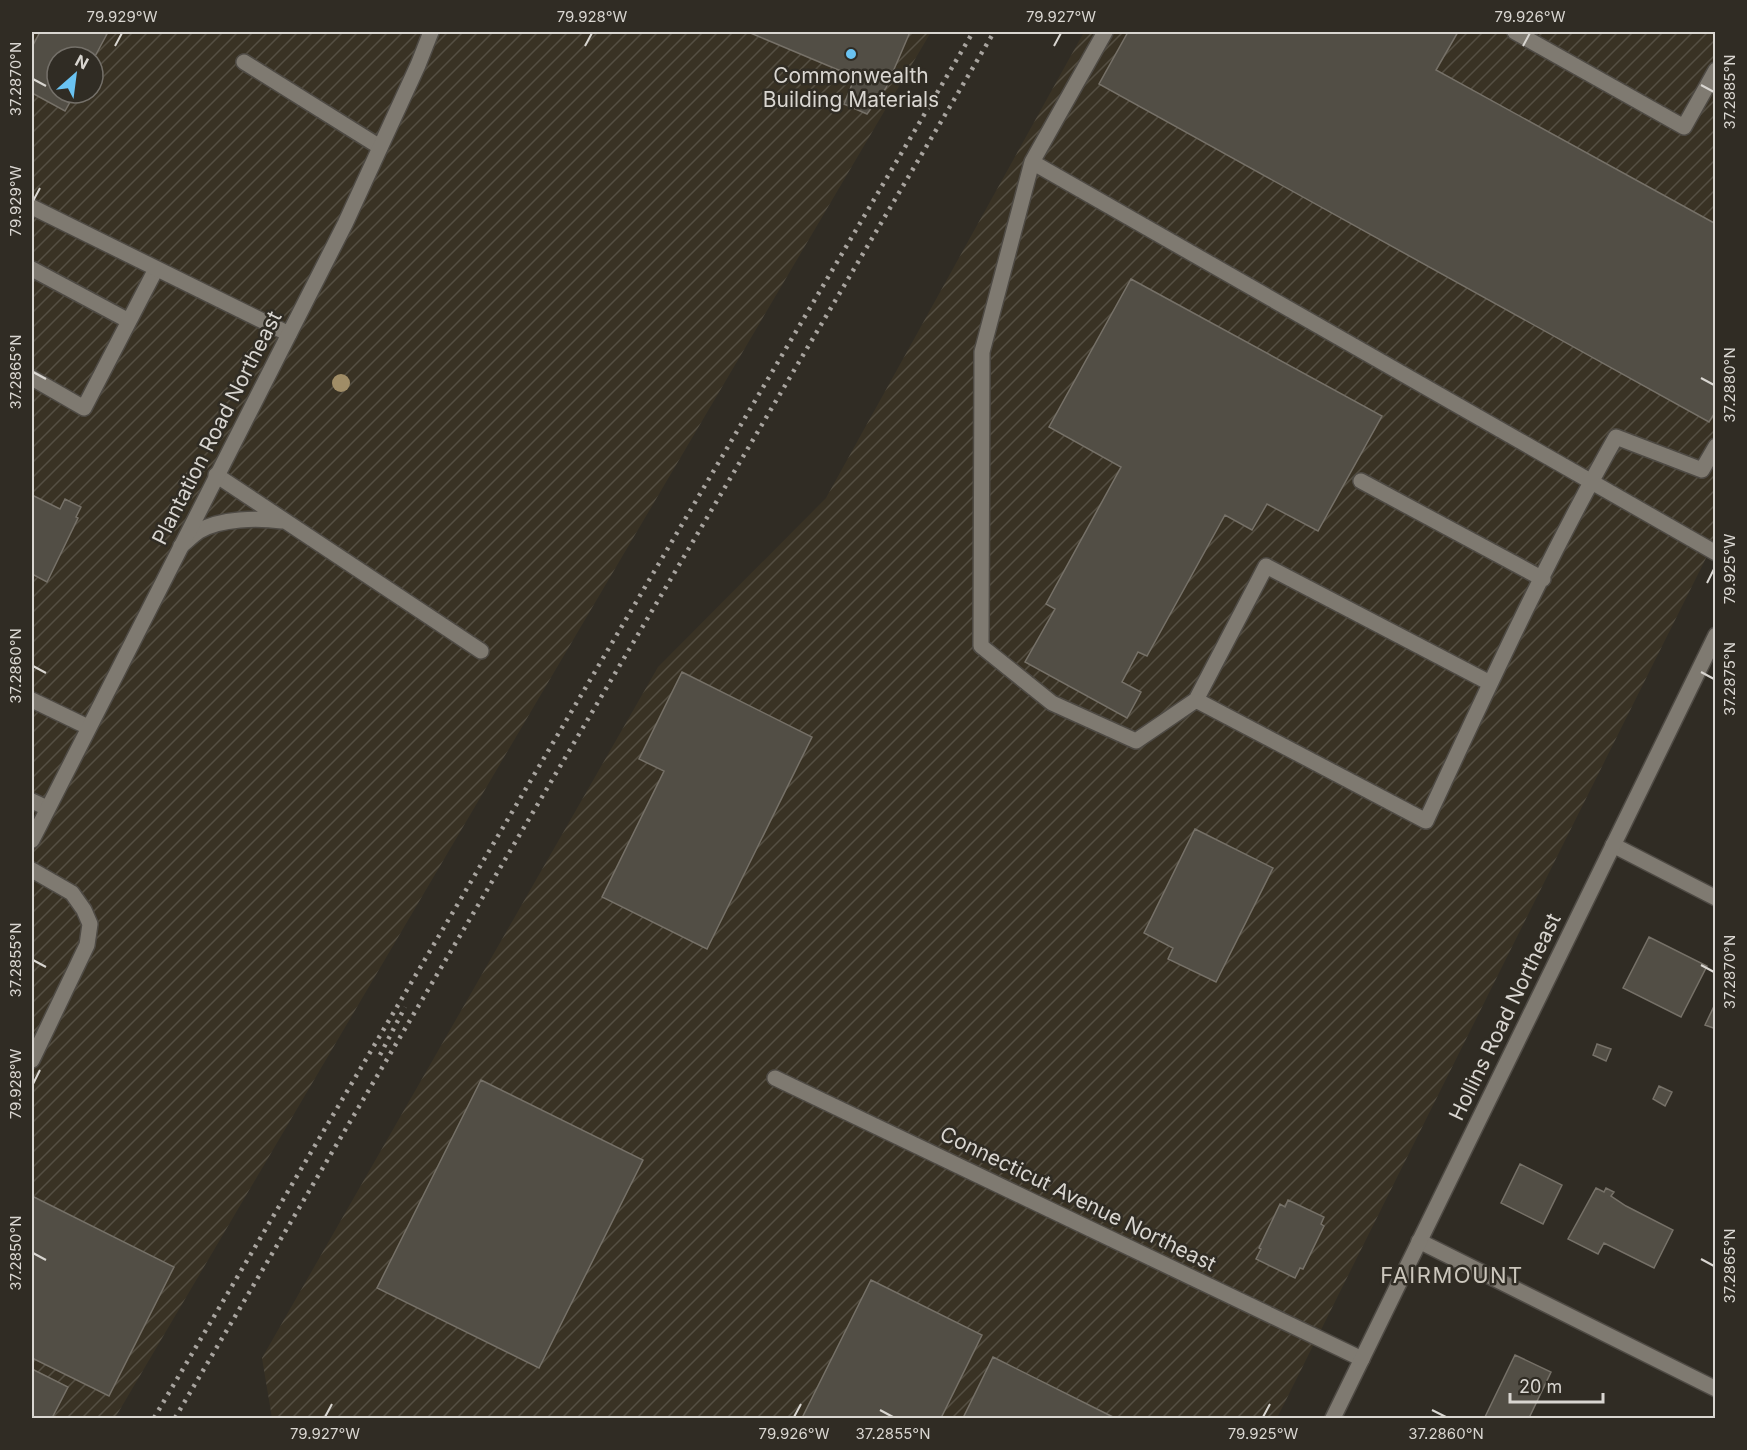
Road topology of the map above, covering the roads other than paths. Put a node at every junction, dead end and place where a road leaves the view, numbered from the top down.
1 (430, 32) edge
2 (1104, 32) edge
3 (1515, 32) edge
4 (244, 62) dead end
5 (1716, 70) edge
6 (380, 147) junction
7 (1032, 162) junction
8 (32, 207) edge
9 (32, 269) edge
10 (156, 269) junction
11 (129, 321) junction
12 (289, 334) junction
13 (32, 378) edge
14 (1716, 446) edge
15 (216, 475) junction
16 (1361, 481) dead end
17 (1590, 483) junction
18 (285, 521) junction
19 (178, 549) junction
20 (1716, 553) edge
21 (1543, 579) junction
22 (1714, 644) edge
23 (481, 651) dead end
24 (1490, 683) junction
25 (32, 700) edge
26 (1196, 700) junction
27 (88, 727) junction
28 (32, 801) edge
29 (47, 808) junction
30 (32, 840) edge
31 (1613, 845) junction
32 (32, 870) edge
33 (1716, 898) edge
34 (32, 1060) edge
35 (775, 1078) dead end
36 (1419, 1241) junction
37 (1362, 1359) junction
38 (1716, 1389) edge
39 (1333, 1419) edge

1 - 6 street, Plantation Road Northeast
2 - 7 street
3 - 5 street
4 - 6 street
6 - 12 street, Plantation Road Northeast
7 - 17 street
7 - 26 street
8 - 10 street
9 - 11 street
10 - 11 street
10 - 12 street
11 - 13 street
12 - 15 street, Plantation Road Northeast
14 - 17 street
15 - 18 street
15 - 19 street, Plantation Road Northeast
16 - 21 street
17 - 20 street
17 - 21 street
18 - 19 street
18 - 23 street
19 - 27 street, Plantation Road Northeast
21 - 24 street
22 - 31 street, Hollins Road Northeast
24 - 26 street
24 - 26 street
25 - 27 street
27 - 29 street, Plantation Road Northeast
28 - 29 street
29 - 30 street, Plantation Road Northeast
31 - 33 street
31 - 36 street, Hollins Road Northeast
32 - 34 street
35 - 37 street, Connecticut Avenue Northeast
36 - 37 street, Hollins Road Northeast
36 - 38 street
37 - 39 street, Hollins Road Northeast

